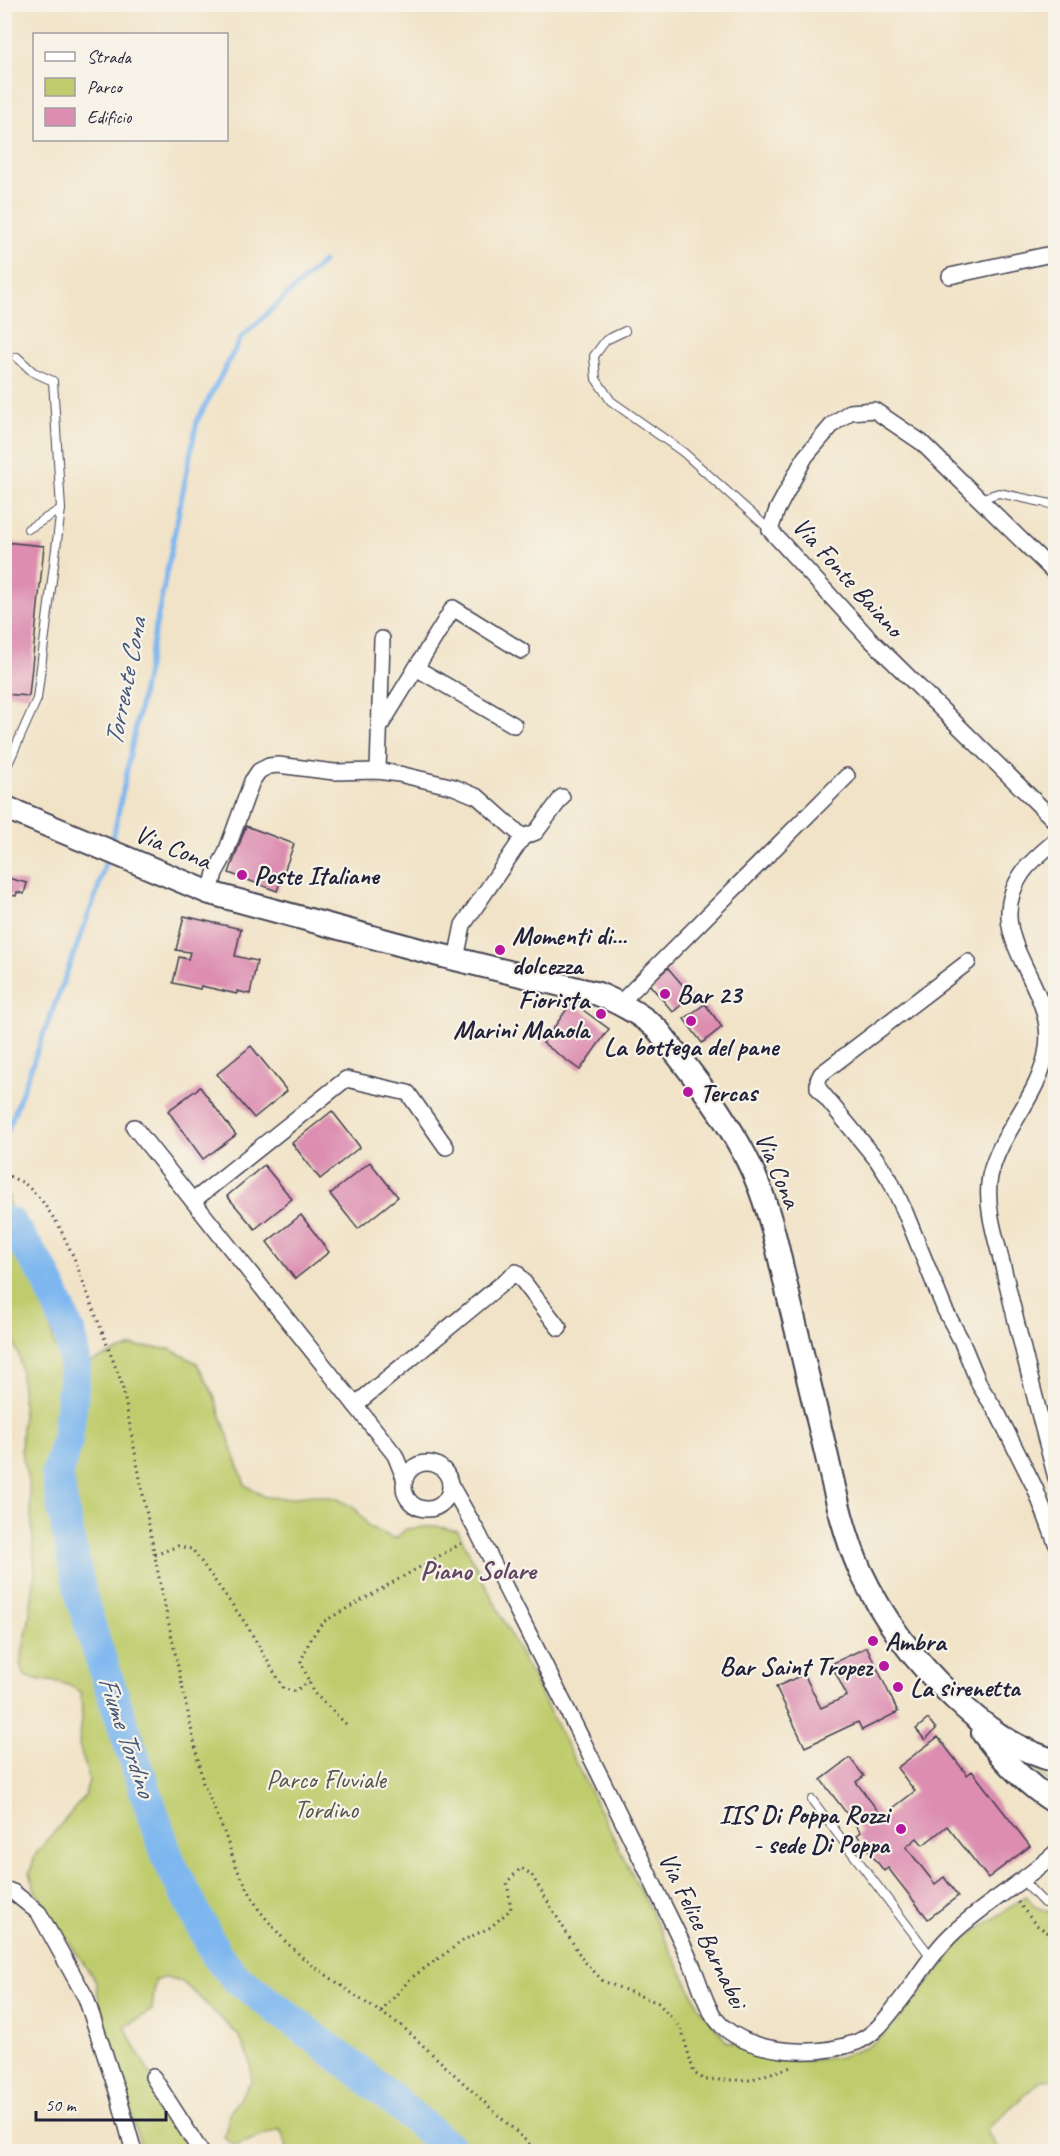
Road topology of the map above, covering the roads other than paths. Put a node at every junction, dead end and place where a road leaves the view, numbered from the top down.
1 (1056, 253) edge
2 (950, 276) dead end
3 (625, 331) dead end
4 (17, 357) dead end
5 (979, 499) junction
6 (1056, 505) edge
7 (61, 508) junction
8 (28, 529) dead end
9 (770, 530) junction
10 (1056, 574) edge
11 (382, 639) dead end
12 (522, 651) dead end
13 (416, 668) junction
14 (514, 725) dead end
15 (380, 728) junction
16 (378, 771) junction
17 (4, 773) edge
18 (848, 776) dead end
19 (562, 796) dead end
20 (10, 809) edge
21 (1056, 822) edge
22 (523, 837) junction
23 (1056, 840) edge
24 (204, 890) junction
25 (456, 959) junction
26 (968, 962) dead end
27 (620, 1003) junction
28 (134, 1128) dead end
29 (446, 1147) dead end
30 (193, 1201) junction
31 (559, 1328) dead end
32 (355, 1405) junction
33 (395, 1455) junction
34 (416, 1466) junction
35 (1056, 1478) edge
36 (405, 1480) junction
37 (450, 1484) junction
38 (440, 1506) junction
39 (465, 1510) junction
40 (1056, 1543) edge
41 (969, 1712) junction
42 (1056, 1761) edge
43 (812, 1800) dead end
44 (1056, 1803) edge
45 (1056, 1852) edge
46 (1056, 1862) edge
47 (1028, 1877) junction
48 (4, 1890) edge
49 (1056, 1904) edge
50 (932, 1958) junction
51 (153, 2077) dead end
52 (134, 2151) edge
53 (201, 2151) edge

1 - 2 street
3 - 9 lane
4 - 7 lane
5 - 6 lane
5 - 9 street, Via Fonte Baiano
5 - 10 street, Via Fonte Baiano
7 - 8 lane
7 - 17 lane
9 - 21 street, Via Fonte Baiano
11 - 15 street
12 - 13 street
13 - 14 street
13 - 15 street
15 - 16 street
16 - 22 street
16 - 24 street
18 - 27 street
19 - 22 street
20 - 24 main road, Via Cona
22 - 25 street
23 - 35 street
24 - 25 main road, Via Cona
25 - 27 main road, Via Cona
26 - 40 street
27 - 41 main road, Via Cona
28 - 30 street
29 - 30 street
30 - 32 street
31 - 32 street
32 - 33 street
33 - 34 street
33 - 36 street
34 - 36 street
34 - 37 street
36 - 38 street
37 - 38 street
37 - 39 street, Via Felice Barnabei
38 - 39 street
39 - 50 street, Via Felice Barnabei
41 - 42 main road, Via Cona
41 - 44 main road, Via Cona
43 - 50 lane
45 - 47 street, Via Felice Barnabei
46 - 47 street, Via Felice Barnabei
47 - 49 lane
47 - 50 street, Via Felice Barnabei
48 - 52 street
51 - 53 street

